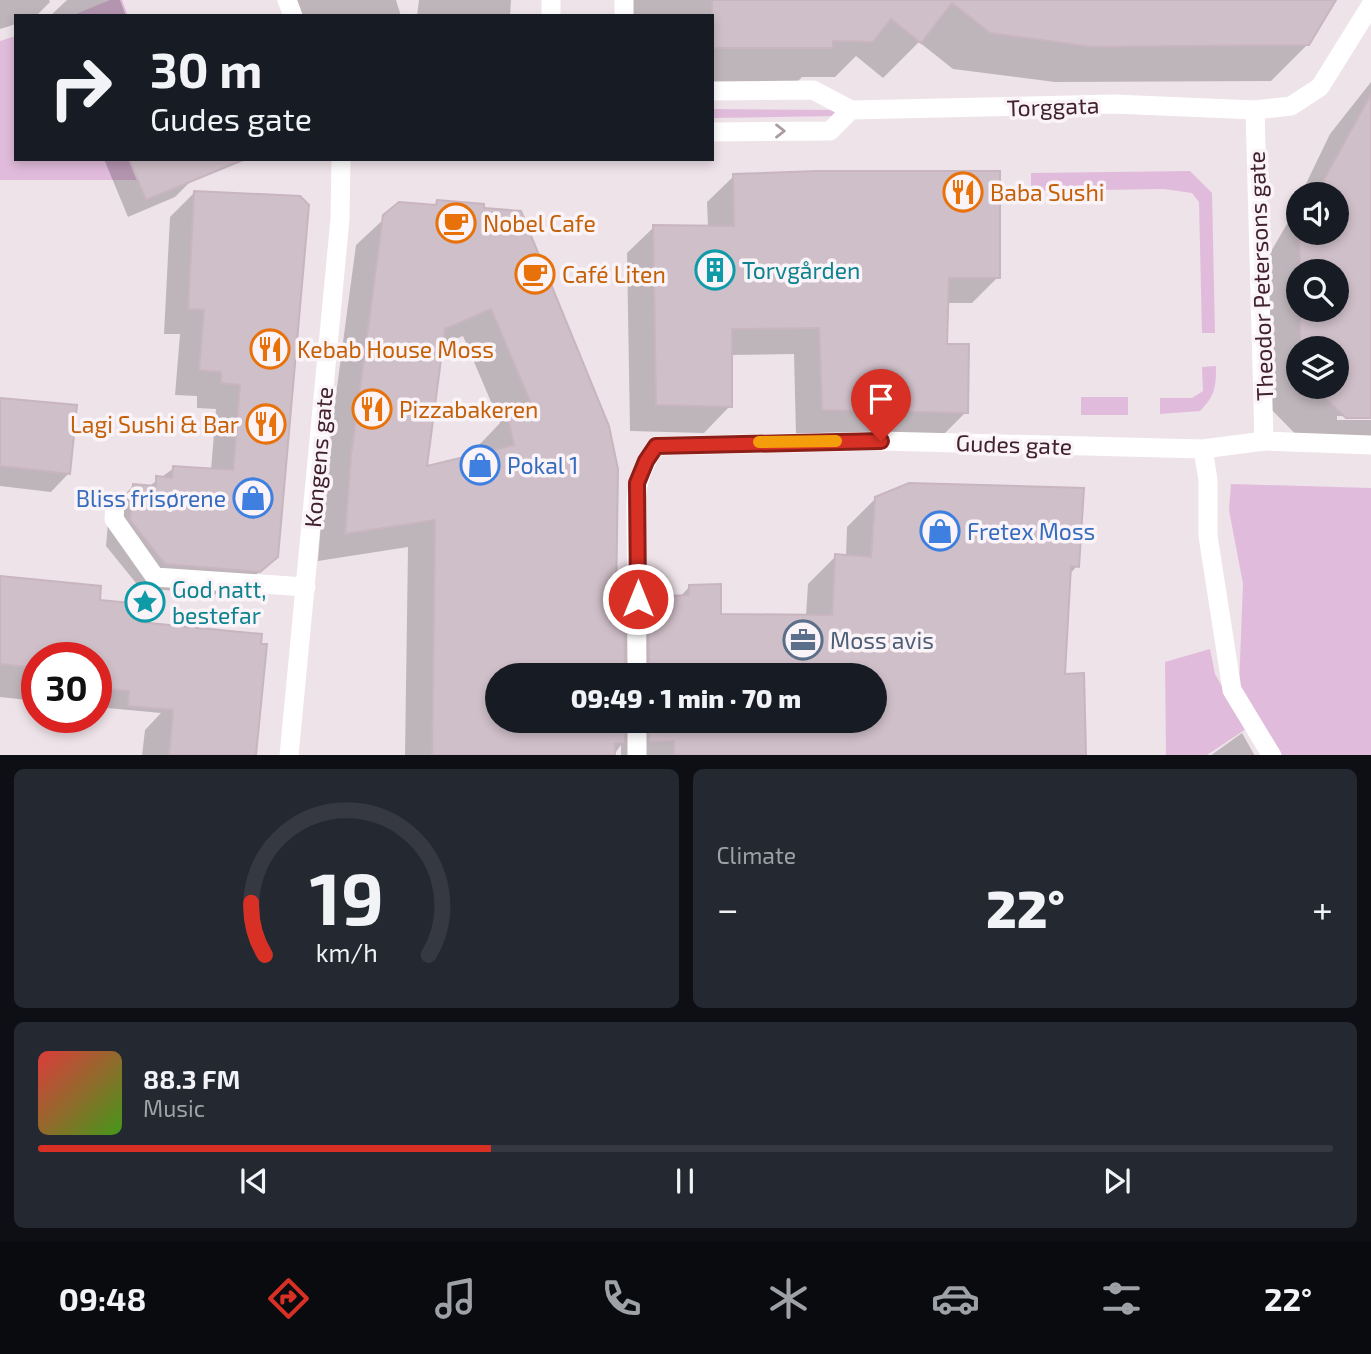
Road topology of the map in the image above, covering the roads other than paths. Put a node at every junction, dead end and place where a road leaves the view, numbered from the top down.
1 (1371, 5) edge
2 (714, 91) edge
3 (851, 110) junction
4 (1255, 110) junction
5 (714, 132) edge
6 (341, 161) edge
7 (1264, 441) junction
8 (1371, 445) edge
9 (1203, 449) junction
10 (115, 504) dead end
11 (306, 587) junction
12 (637, 663) edge
13 (637, 733) edge
14 (289, 755) edge
15 (637, 755) edge
16 (1272, 755) edge

1 - 4 street, Torggata
2 - 3 street, Torggata
3 - 4 street, Torggata
5 -> 3 street
4 - 7 street, Theodor Petersons gate
6 - 11 street, Kongens gate
7 - 8 street, Gudes gate
7 - 9 street, Gudes gate
9 - 12 street, Gudes gate
9 - 16 street
10 - 11 street
11 - 14 street, Kongens gate
13 - 15 street

